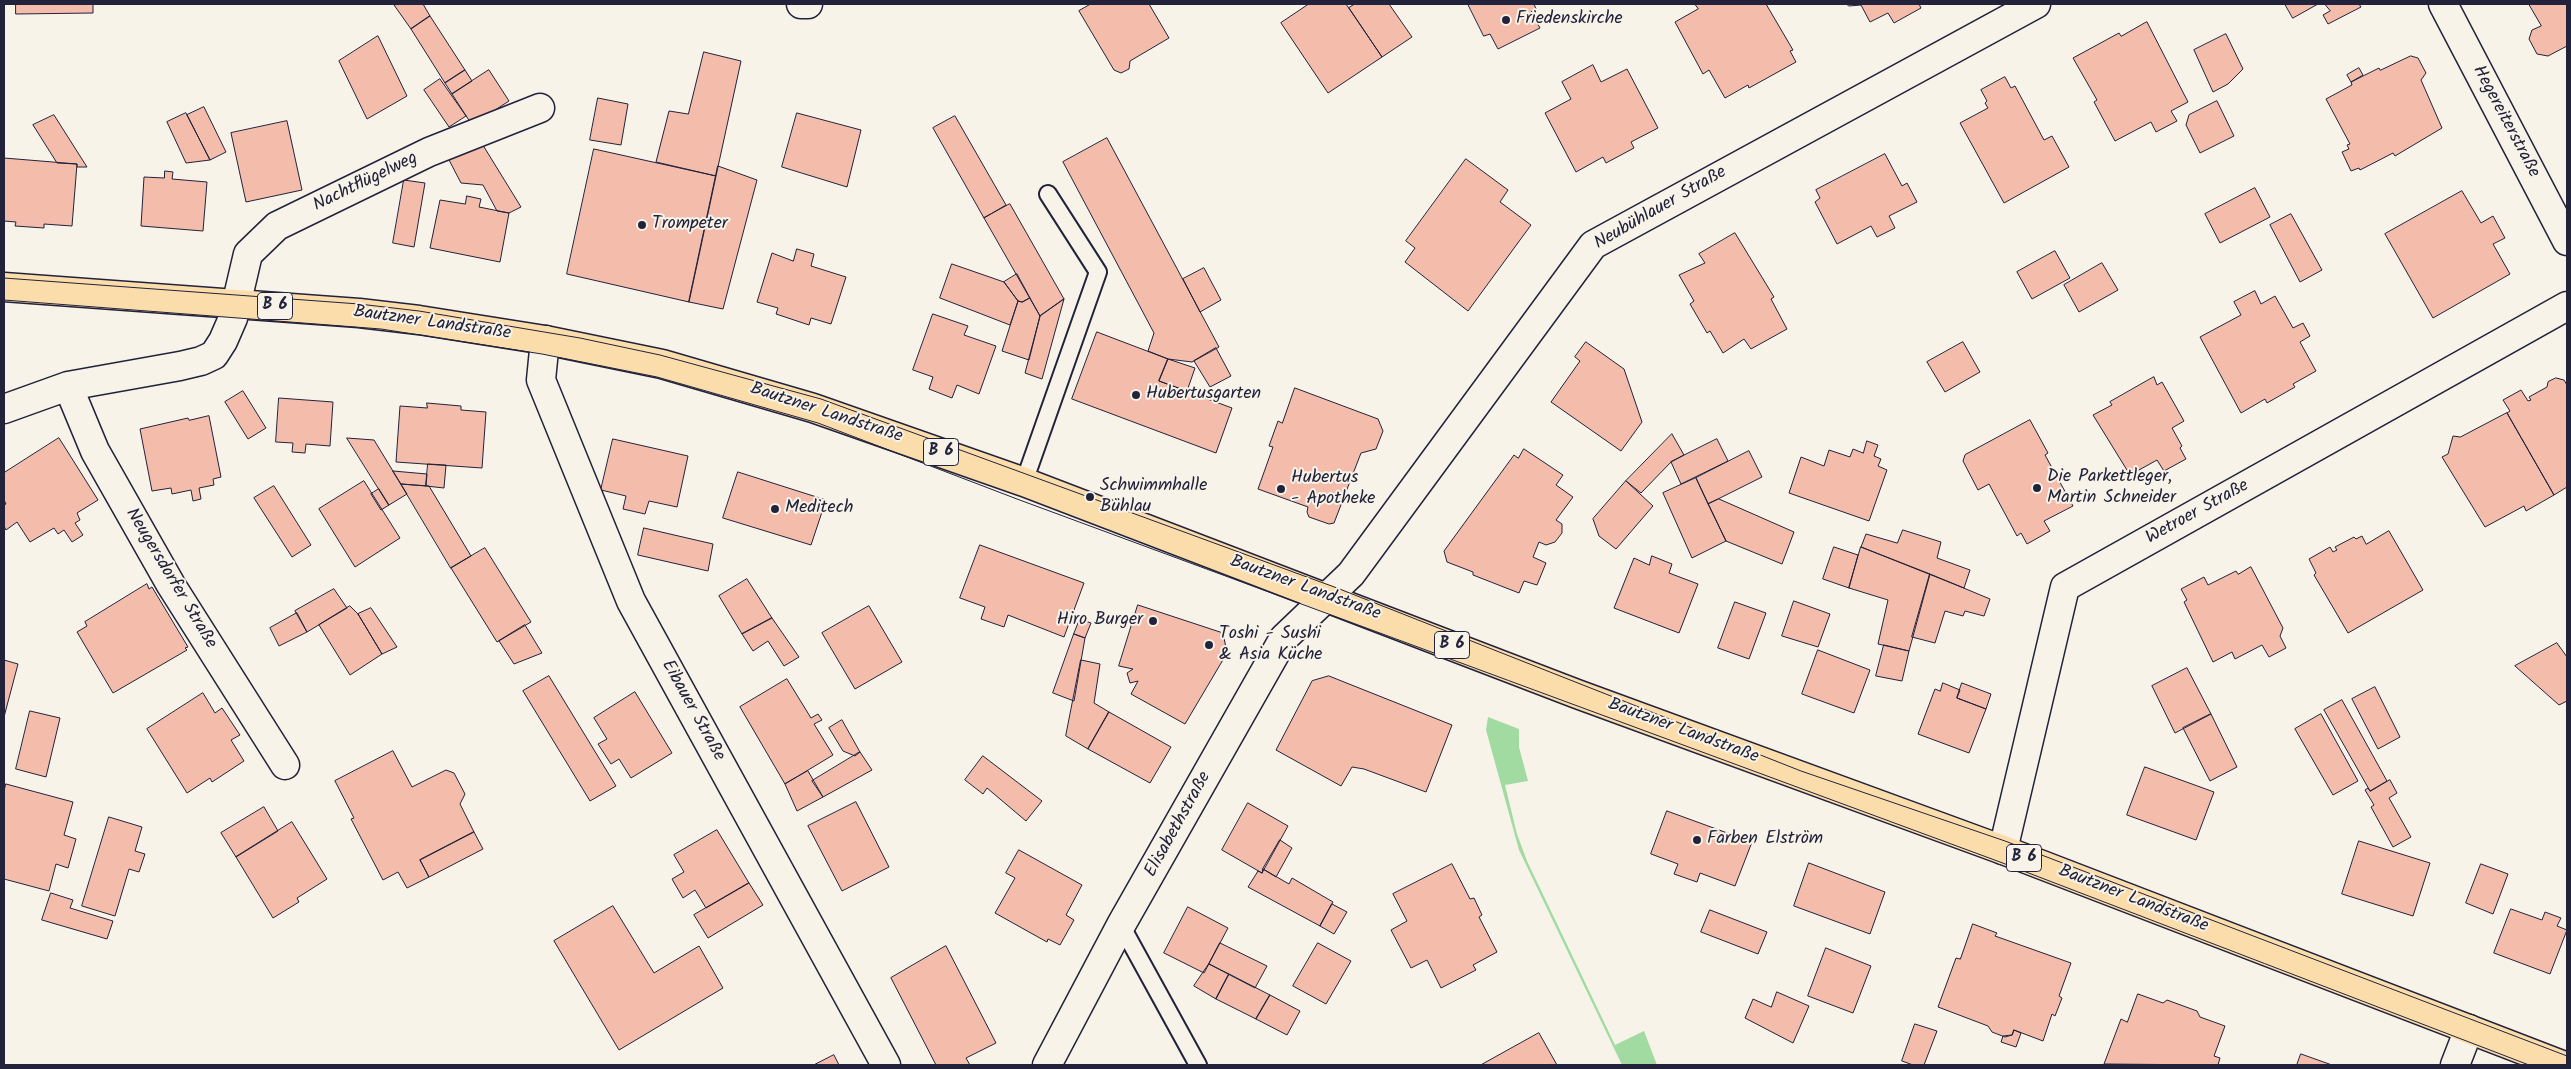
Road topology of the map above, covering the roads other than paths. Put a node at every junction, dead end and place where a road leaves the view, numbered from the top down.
1 (801, 4) edge
2 (808, 4) edge
3 (2036, 4) edge
4 (2443, 4) edge
5 (540, 108) dead end
6 (1048, 194) dead end
7 (2567, 241) edge
8 (4, 287) edge
9 (237, 304) junction
10 (2567, 306) edge
11 (545, 340) junction
12 (68, 386) junction
13 (4, 409) edge
14 (1024, 482) junction
15 (1327, 597) junction
16 (285, 765) dead end
17 (2002, 850) junction
18 (1121, 925) junction
19 (2469, 1029) junction
20 (886, 1065) edge
21 (1047, 1065) edge
22 (1198, 1065) edge
23 (2455, 1065) edge
24 (2562, 1065) edge

1 - 2 street
3 - 15 street, Neubühlauer Straße
4 - 7 street, Hegereiterstraße
5 - 9 street, Nachtflügelweg
6 - 14 lane
8 - 9 main road, Bautzner Landstraße / B 6
9 - 11 main road, Bautzner Landstraße / B 6
9 - 12 street
10 - 17 street, Wetroer Straße
11 - 14 main road, Bautzner Landstraße / B 6
11 - 20 street, Eibauer Straße
12 - 13 street
12 - 16 street, Neugersdorfer Straße
14 - 15 main road, Bautzner Landstraße / B 6
15 - 17 main road, Bautzner Landstraße / B 6
15 - 18 street, Elisabethstraße
17 - 19 main road, Bautzner Landstraße / B 6
18 - 21 street, Elisabethstraße
18 - 22 lane
19 - 23 street
19 - 24 main road, Bautzner Landstraße / B 6

